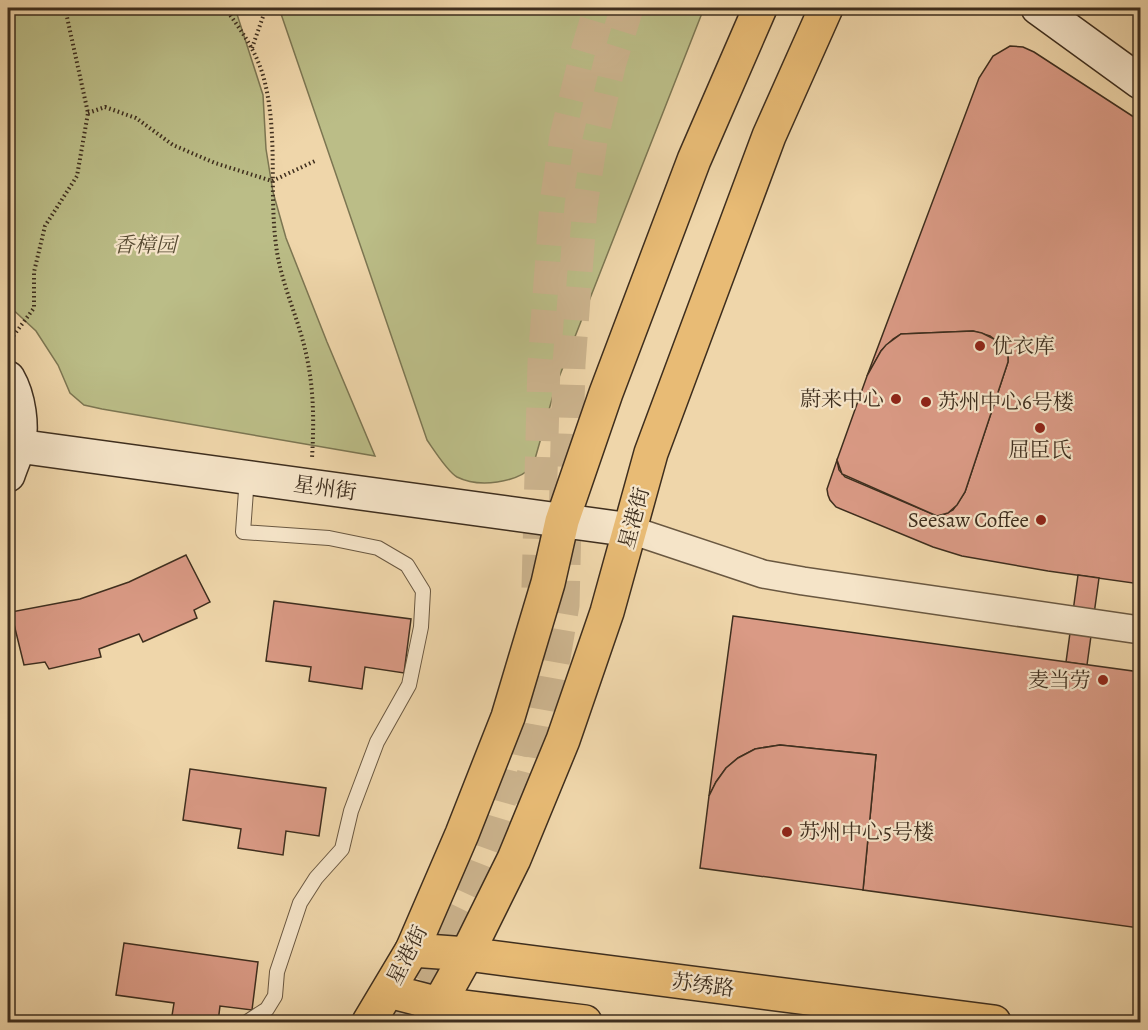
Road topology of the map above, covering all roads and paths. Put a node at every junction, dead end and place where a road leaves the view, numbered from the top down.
1 (65, 8) edge
2 (225, 8) edge
3 (266, 8) edge
4 (760, 8) edge
5 (826, 8) edge
6 (1038, 8) edge
7 (252, 48) junction
8 (1140, 82) edge
9 (88, 113) junction
10 (315, 161) dead end
11 (272, 181) junction
12 (8, 343) edge
13 (8, 378) edge
14 (13, 461) edge
15 (247, 477) junction
16 (311, 486) junction
17 (562, 521) junction
18 (631, 530) junction
19 (1140, 630) edge
20 (412, 950) junction
21 (467, 954) junction
22 (389, 991) junction
23 (434, 1013) edge
24 (247, 1023) edge
25 (369, 1023) edge
26 (585, 1023) edge
27 (994, 1023) edge

1 - 9 path
2 - 7 path
3 - 7 path
4 - 17 main road, 星港街
5 - 18 main road, 星港街
6 - 8 street
7 - 11 path
9 - 11 path
9 - 12 path
10 - 11 path
11 - 16 path
13 - 14 street
14 - 15 street, 星州街
15 - 16 street, 星州街
15 - 24 lane
16 - 17 street, 星州街
17 - 18 street, 星州街
17 - 20 main road, 星港街
18 - 19 street
18 - 21 main road, 星港街
20 - 21 main road, 苏绣路
20 - 22 main road, 星港街
21 - 23 main road, 星港街
21 - 27 main road, 苏绣路
22 - 23 main road
22 - 25 main road, 星港街
23 - 26 main road

